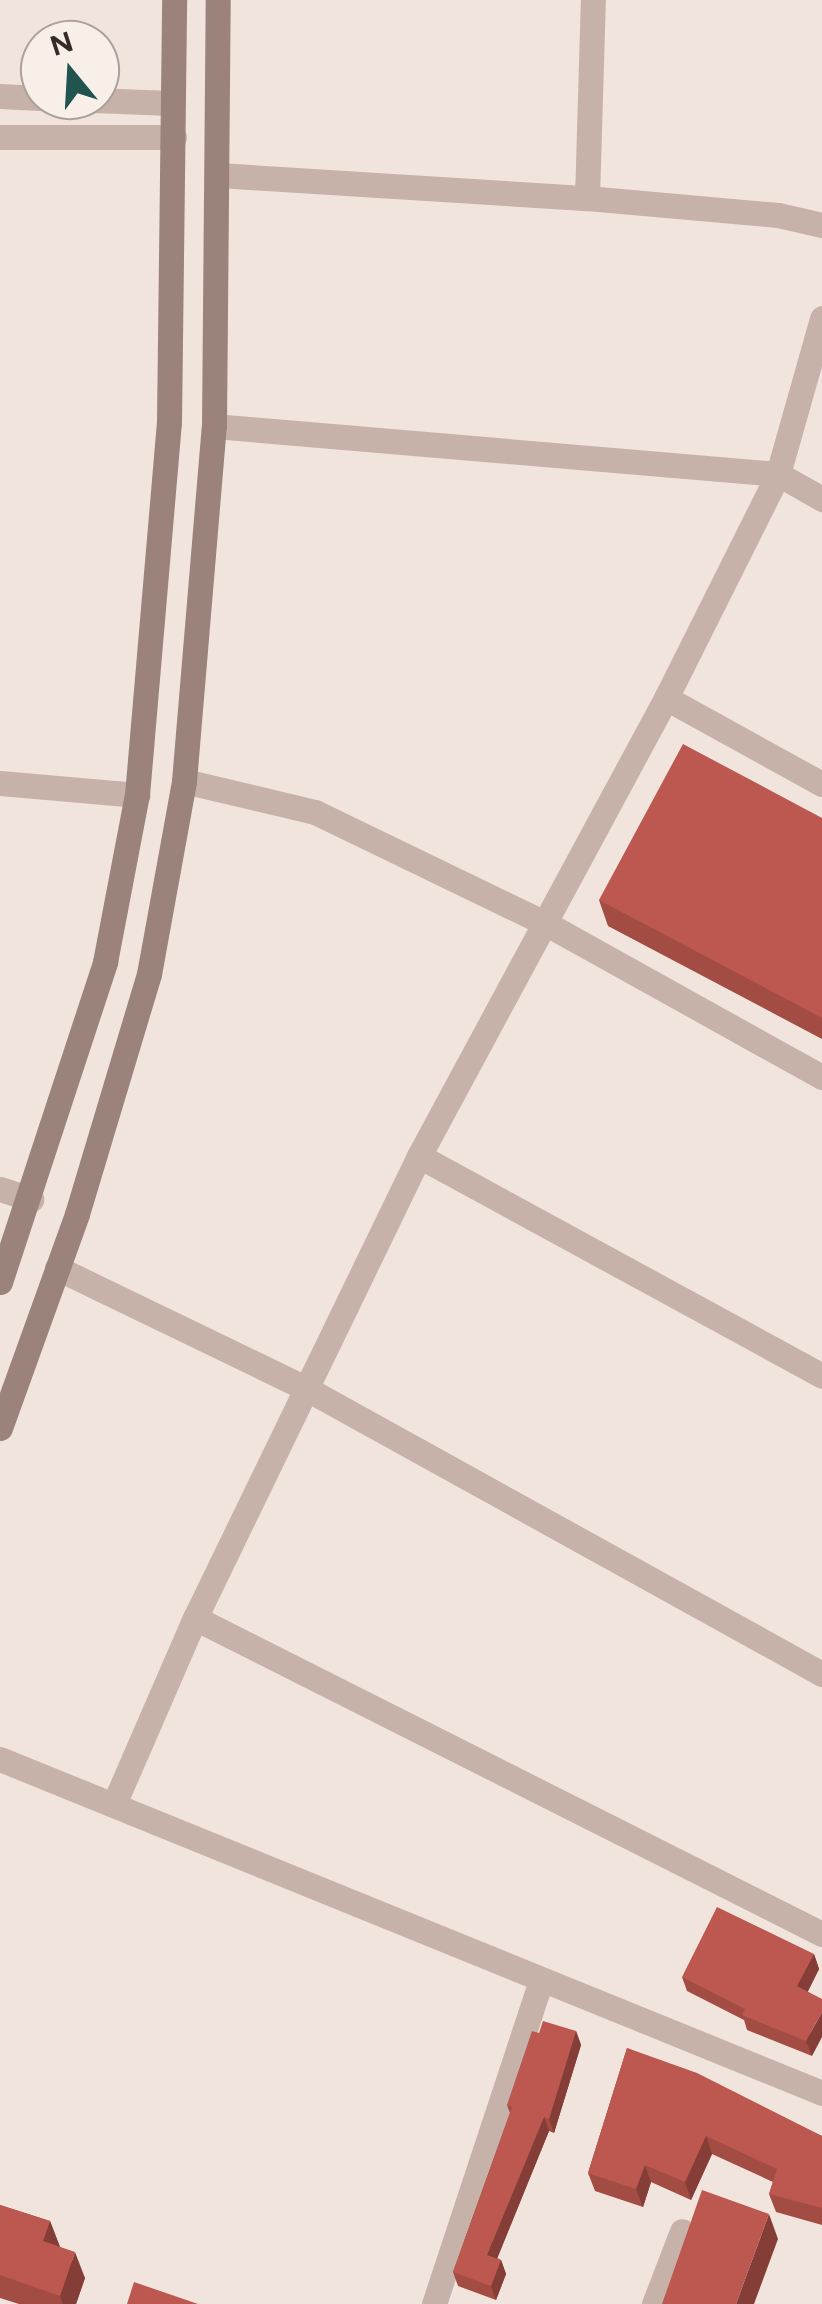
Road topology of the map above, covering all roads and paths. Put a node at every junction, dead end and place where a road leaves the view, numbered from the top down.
1 (174, 0) edge
2 (218, 0) edge
3 (593, 0) edge
4 (120, 101) edge
5 (172, 103) junction
6 (0, 137) edge
7 (174, 137) junction
8 (218, 175) junction
9 (587, 198) junction
10 (822, 225) edge
11 (822, 318) edge
12 (214, 426) junction
13 (778, 474) junction
14 (822, 499) edge
15 (666, 698) junction
16 (184, 781) junction
17 (0, 784) edge
18 (822, 784) edge
19 (137, 795) junction
20 (545, 923) junction
21 (822, 1077) edge
22 (419, 1156) junction
23 (0, 1188) edge
24 (31, 1199) junction
25 (58, 1268) junction
26 (0, 1282) edge
27 (822, 1376) edge
28 (307, 1389) junction
29 (0, 1428) edge
30 (195, 1618) junction
31 (822, 1674) edge
32 (0, 1759) edge
33 (114, 1804) junction
34 (822, 1934) edge
35 (541, 1980) junction
36 (822, 2093) edge
37 (682, 2230) dead end
38 (434, 2304) edge
39 (654, 2304) edge

1 - 5 main road
2 - 8 main road
3 - 9 street
4 - 5 street
5 - 7 main road
6 - 7 street
7 - 19 main road
8 - 9 street
8 - 12 main road
9 - 10 street
11 - 13 street
12 - 13 street
12 - 16 main road
13 - 14 street
13 - 15 street
15 - 18 street
15 - 20 street
16 - 20 street
16 - 25 main road
17 - 19 street
19 - 24 main road
20 - 21 street
20 - 22 street
22 - 27 street
22 - 28 street
23 - 24 street
24 - 26 main road
25 - 28 street
25 - 29 main road
28 - 30 street
28 - 31 street
30 - 33 street
30 - 34 street
32 - 33 street
33 - 35 street
35 - 36 street
35 - 38 street
37 - 39 street

